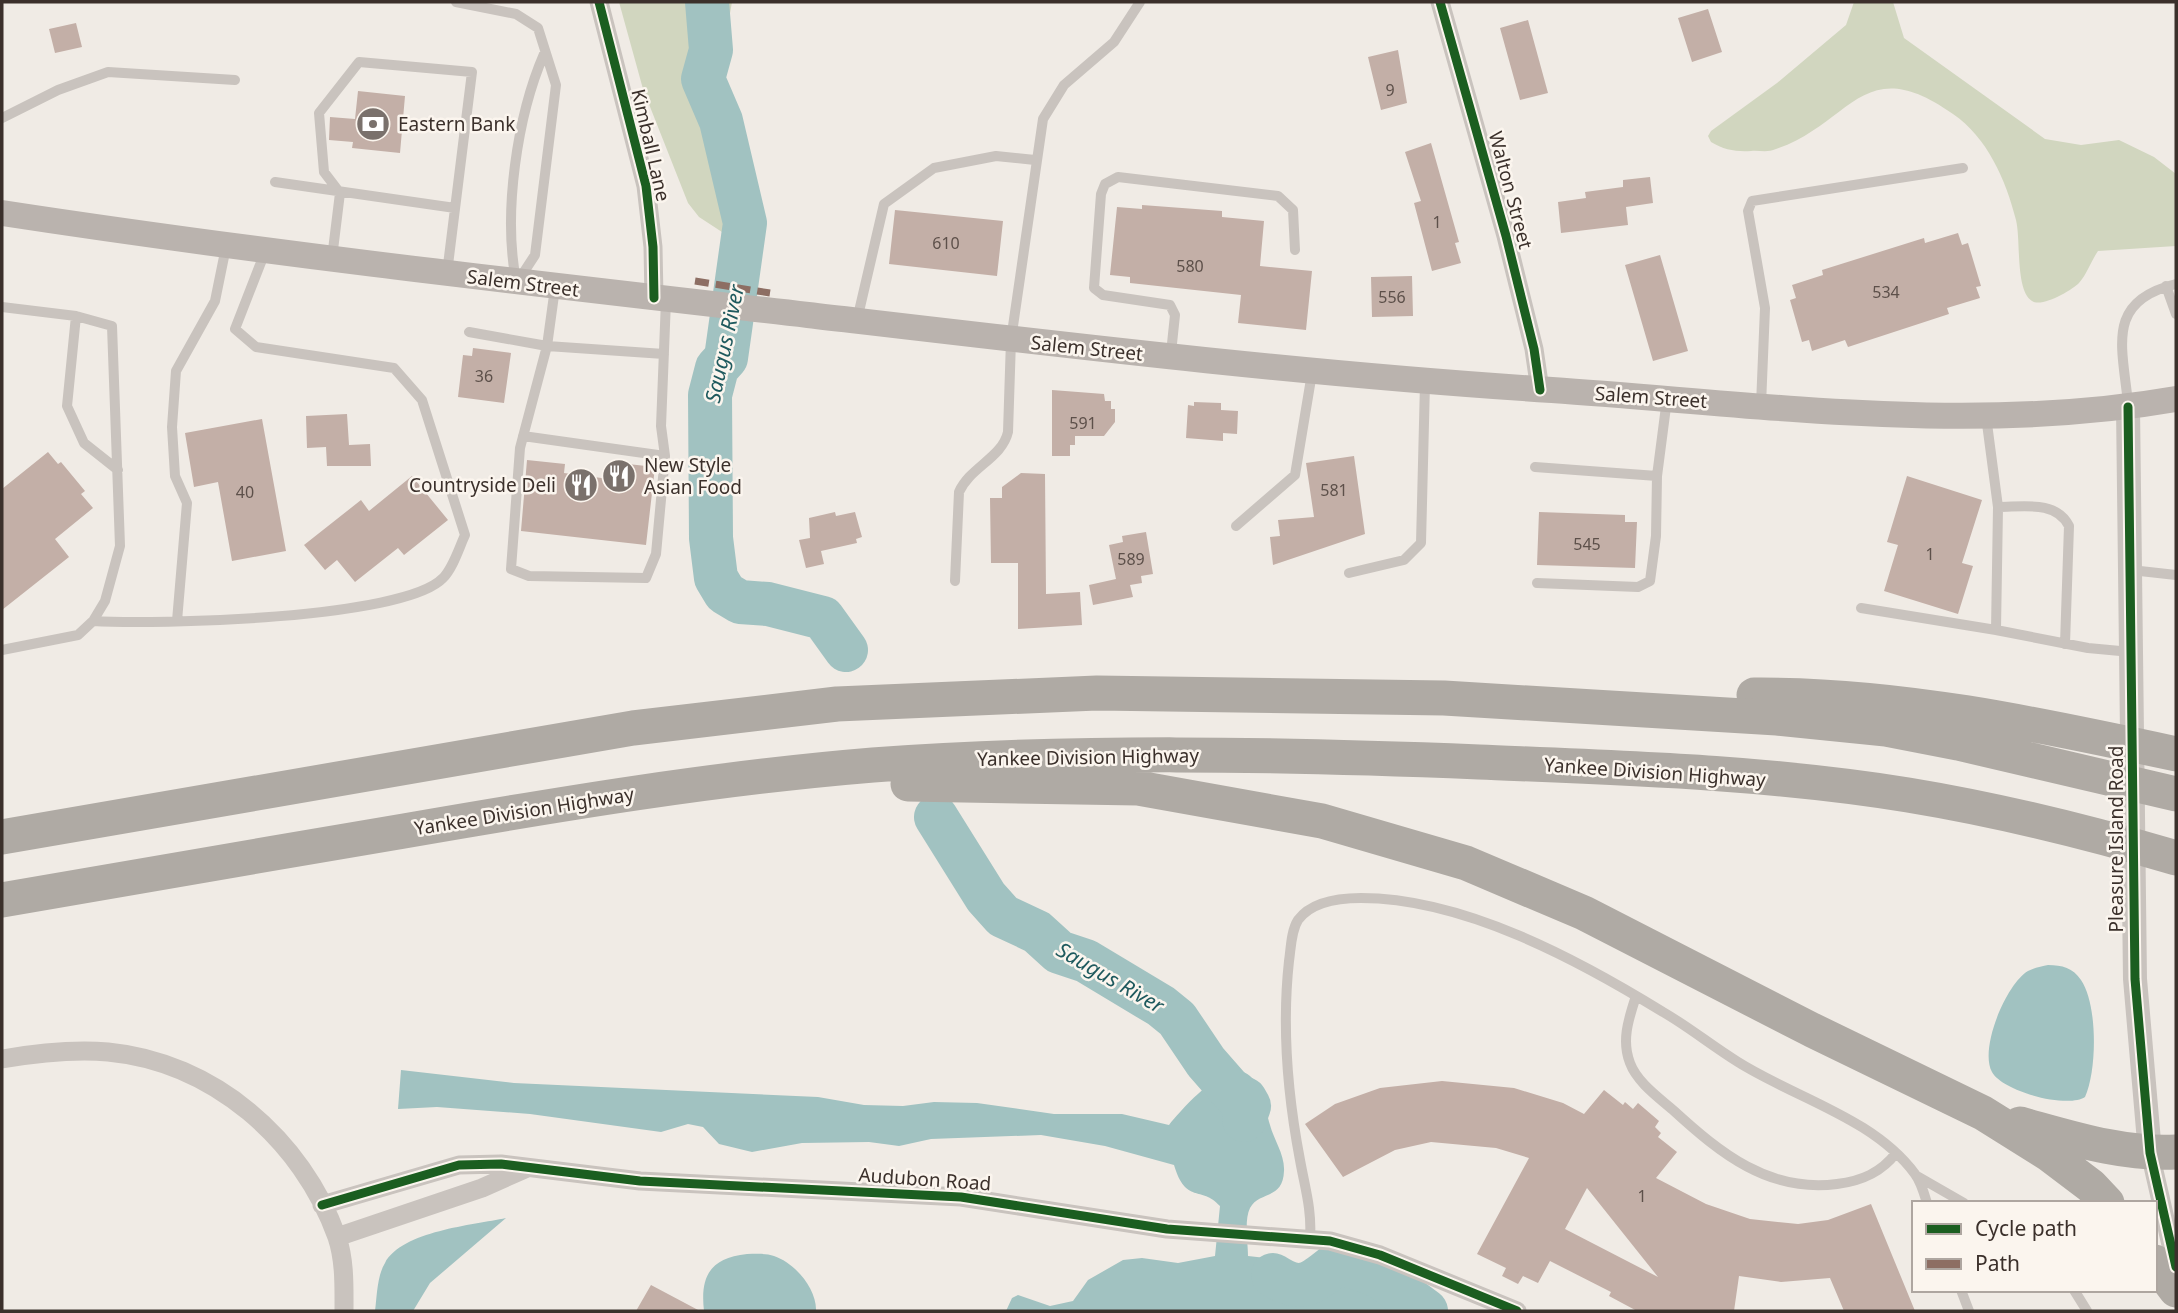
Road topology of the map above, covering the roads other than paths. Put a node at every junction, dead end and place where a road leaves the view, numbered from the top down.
1 (456, 2) edge
2 (598, 2) edge
3 (1140, 2) edge
4 (1440, 2) edge
5 (544, 54) junction
6 (235, 80) dead end
7 (2, 118) edge
8 (1035, 160) junction
9 (1963, 168) dead end
10 (275, 182) dead end
11 (340, 193) junction
12 (455, 208) junction
13 (2, 213) edge
14 (227, 246) junction
15 (1294, 250) dead end
16 (265, 251) junction
17 (331, 259) junction
18 (447, 274) junction
19 (517, 283) junction
20 (2171, 285) edge
21 (555, 287) junction
22 (660, 299) junction
23 (2, 307) edge
24 (2176, 314) edge
25 (76, 316) junction
26 (857, 321) junction
27 (469, 332) dead end
28 (1011, 340) junction
29 (547, 346) junction
30 (664, 354) junction
31 (1171, 357) junction
32 (1312, 372) junction
33 (1425, 382) junction
34 (1540, 390) junction
35 (1667, 398) junction
36 (2176, 399) edge
37 (1761, 405) junction
38 (2128, 407) junction
39 (1986, 415) junction
40 (523, 436) junction
41 (665, 456) junction
42 (1535, 467) dead end
43 (118, 470) junction
44 (1657, 476) junction
45 (1998, 507) junction
46 (1236, 526) dead end
47 (2130, 570) junction
48 (1349, 573) dead end
49 (2176, 575) edge
50 (956, 581) dead end
51 (1537, 583) dead end
52 (1861, 608) dead end
53 (93, 621) junction
54 (177, 621) junction
55 (1996, 630) junction
56 (2065, 644) junction
57 (2, 650) edge
58 (2132, 652) junction
59 (1444, 698) junction
60 (2176, 754) edge
61 (725, 780) junction
62 (2176, 794) edge
63 (2, 837) edge
64 (2176, 858) edge
65 (2, 900) edge
66 (1636, 996) junction
67 (2, 1059) edge
68 (1983, 1113) junction
69 (1896, 1153) junction
70 (2163, 1153) edge
71 (527, 1168) junction
72 (1917, 1176) junction
73 (1926, 1201) edge
74 (1961, 1201) edge
75 (2105, 1201) edge
76 (323, 1205) junction
77 (337, 1237) junction
78 (1310, 1238) junction
79 (2157, 1265) edge
80 (2176, 1267) edge
81 (2176, 1290) edge
82 (1962, 1292) edge
83 (2075, 1292) edge
84 (344, 1311) edge
85 (1517, 1311) edge
86 (1969, 1311) edge
87 (2087, 1311) edge

1 - 5 lane
2 - 22 street, Kimball Lane
3 - 8 lane
4 - 34 street, Walton Street
5 - 19 lane
5 - 19 lane
6 - 7 lane
8 - 26 lane
8 - 28 lane
9 - 37 lane
10 - 11 lane
11 - 12 lane
11 - 12 lane
11 - 17 lane
12 - 18 lane
13 - 14 main road, Salem Street
14 - 16 main road, Salem Street
14 - 54 lane
15 - 31 lane
16 - 17 main road, Salem Street
16 - 54 lane
17 - 18 main road, Salem Street
18 - 19 main road, Salem Street
19 - 21 main road, Salem Street
20 - 24 lane
20 - 38 lane
21 - 22 main road, Salem Street
21 - 29 lane
22 - 26 main road, Salem Street
22 - 30 lane
23 - 25 lane
25 - 43 lane
25 - 43 lane
26 - 28 main road, Salem Street
27 - 29 lane
28 - 31 main road, Salem Street
28 - 50 lane
29 - 30 lane
29 - 40 lane
30 - 41 lane
31 - 32 main road, Salem Street
32 - 33 main road, Salem Street
32 - 46 lane
33 - 34 main road, Salem Street
33 - 48 lane
34 - 35 main road, Salem Street
35 - 37 main road, Salem Street
35 - 44 lane
36 - 38 main road, Salem Street
37 - 39 main road, Salem Street
38 - 39 main road, Salem Street
38 - 47 street, Pleasure Island Road
39 - 45 lane
40 - 41 lane
40 - 41 lane
42 - 44 lane
43 - 53 lane
44 - 51 lane
45 - 55 lane
45 - 56 lane
47 - 49 lane
47 - 58 street, Pleasure Island Road
52 - 55 lane
53 - 54 lane
53 - 57 lane
55 - 56 lane
56 - 58 lane
58 - 70 street, Pleasure Island Road
59 - 60 highway
59 - 62 highway
59 - 63 highway
61 - 64 highway, Yankee Division Highway
61 - 65 highway, Yankee Division Highway
61 - 68 highway
66 - 69 lane
66 - 69 lane
66 - 78 lane
67 - 76 street
68 - 70 highway
68 - 75 highway
69 - 72 lane
70 - 80 street, Pleasure Island Road
71 - 76 street, Audubon Road
71 - 77 street, Audubon Road
71 - 78 street, Audubon Road
72 - 73 lane
72 - 74 lane
76 - 77 street
77 - 84 street
78 - 85 street, Audubon Road
79 - 81 highway
82 - 86 lane
83 - 87 lane

